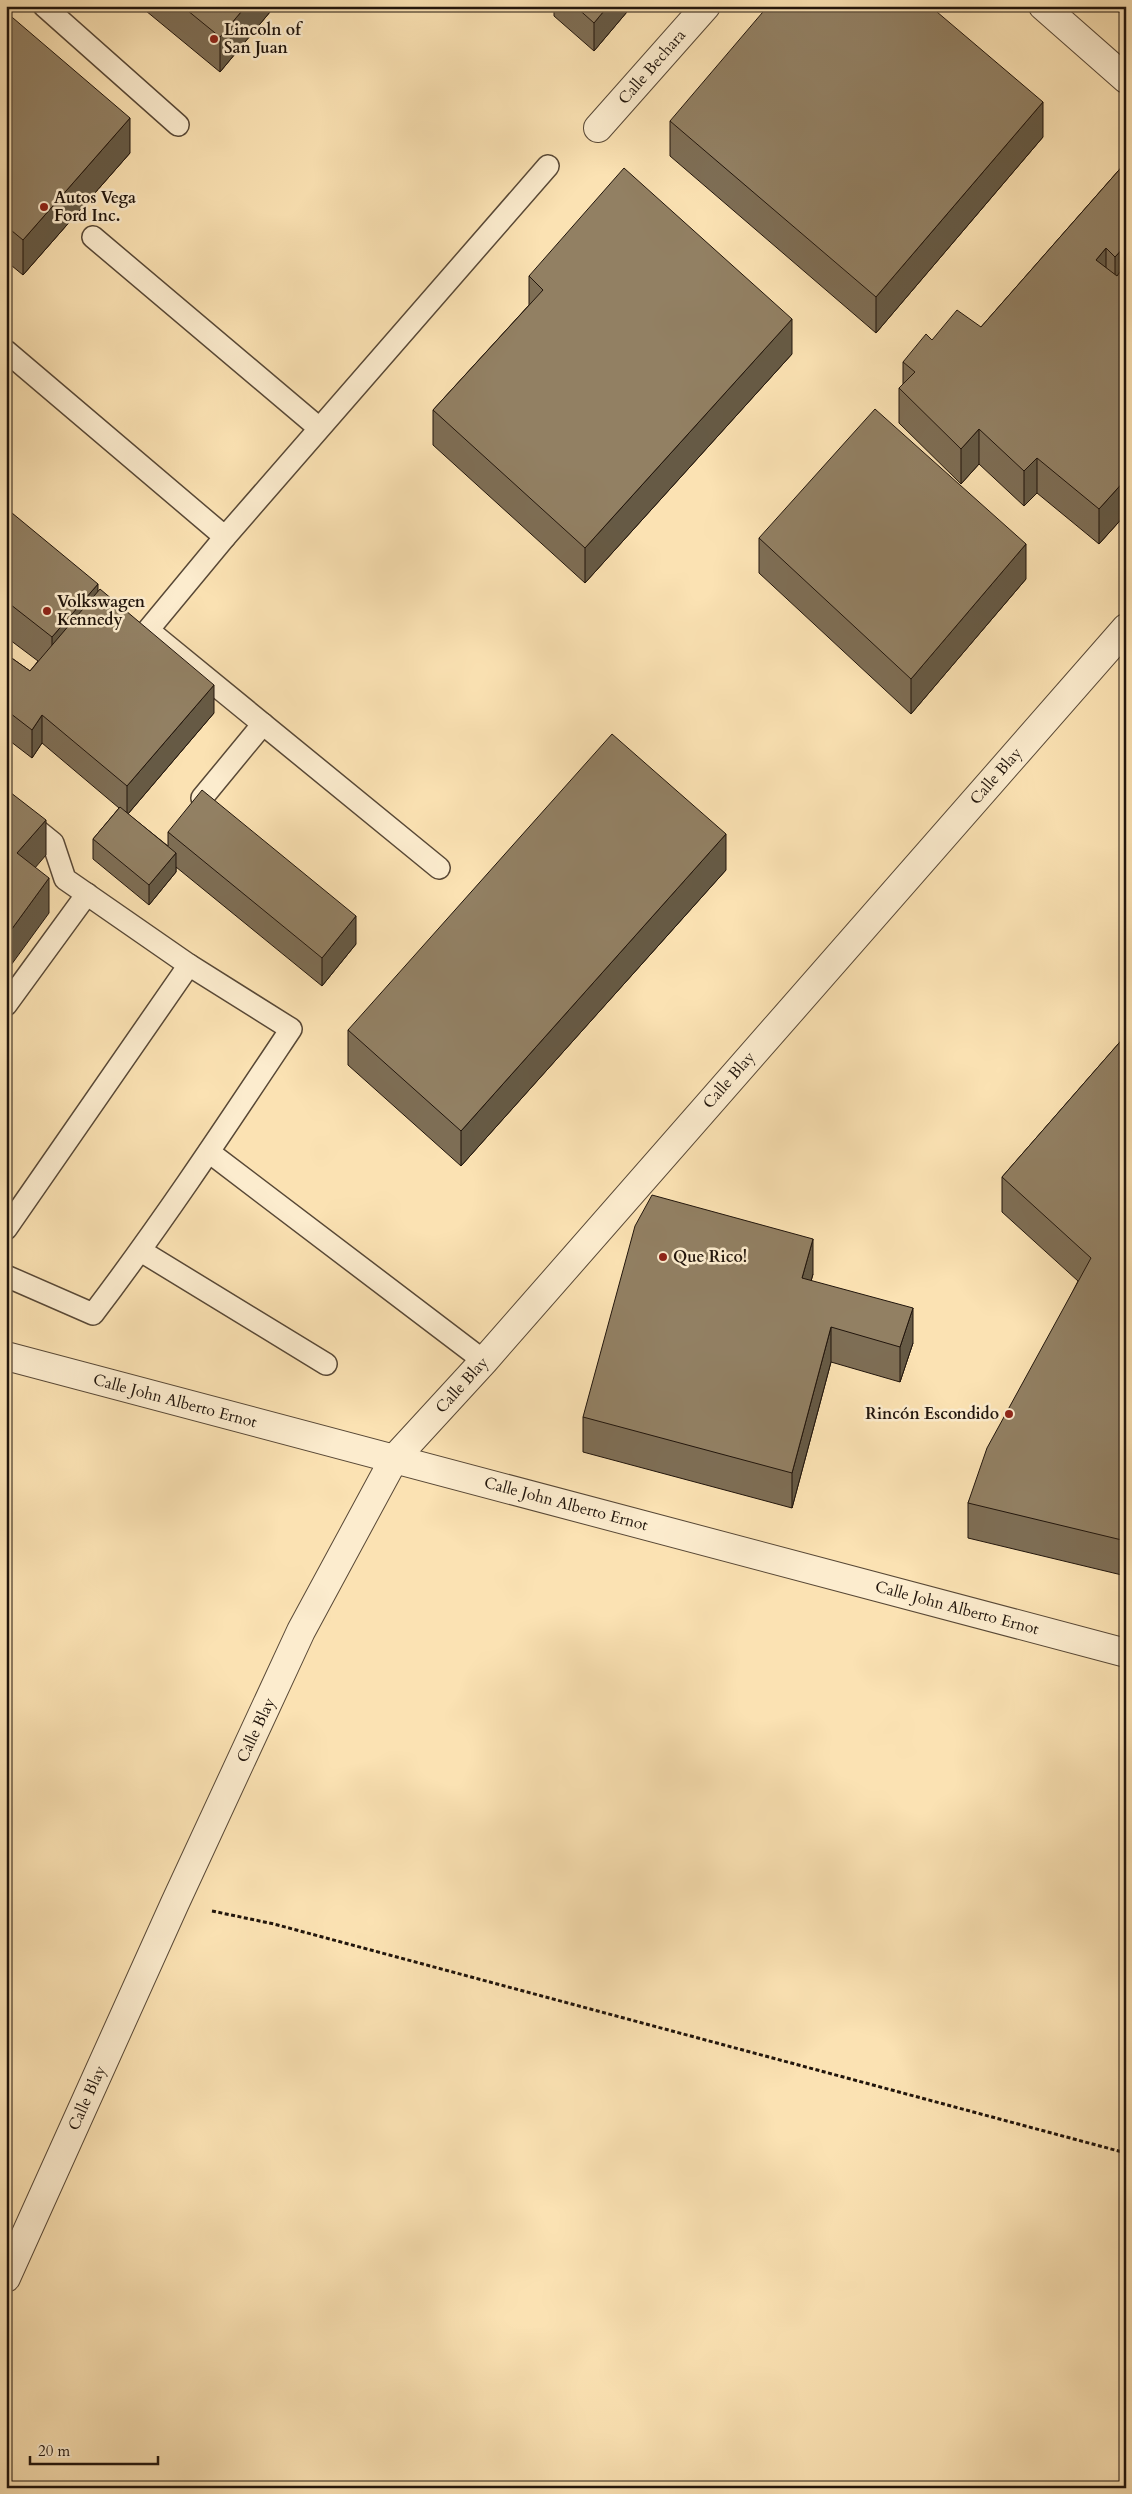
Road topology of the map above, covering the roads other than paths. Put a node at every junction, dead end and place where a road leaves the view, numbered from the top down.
1 (44, 6) edge
2 (706, 6) edge
3 (1043, 6) edge
4 (1126, 79) edge
5 (178, 125) dead end
6 (598, 128) dead end
7 (548, 166) dead end
8 (94, 237) dead end
9 (6, 351) edge
10 (320, 428) junction
11 (225, 537) junction
12 (1126, 628) edge
13 (263, 724) junction
14 (202, 798) edge
15 (6, 805) edge
16 (438, 868) dead end
17 (87, 894) junction
18 (189, 965) junction
19 (6, 1005) edge
20 (209, 1152) junction
21 (6, 1229) edge
22 (140, 1251) junction
23 (6, 1276) edge
24 (6, 1356) edge
25 (484, 1361) junction
26 (326, 1364) dead end
27 (394, 1459) junction
28 (1126, 1653) edge
29 (6, 2278) edge

1 - 5 lane
2 - 6 street, Calle Bechara
3 - 4 street
7 - 10 lane
8 - 10 lane
9 - 11 lane
10 - 11 lane
11 - 13 lane
12 - 25 street, Calle Blay
13 - 14 lane
13 - 16 lane
15 - 17 lane
17 - 18 lane
17 - 19 lane
18 - 20 lane
18 - 21 lane
20 - 22 lane
20 - 25 lane
22 - 23 lane
22 - 26 lane
24 - 27 street, Calle John Alberto Ernot
25 - 27 street, Calle Blay
27 - 28 street, Calle John Alberto Ernot
27 - 29 street, Calle Blay

